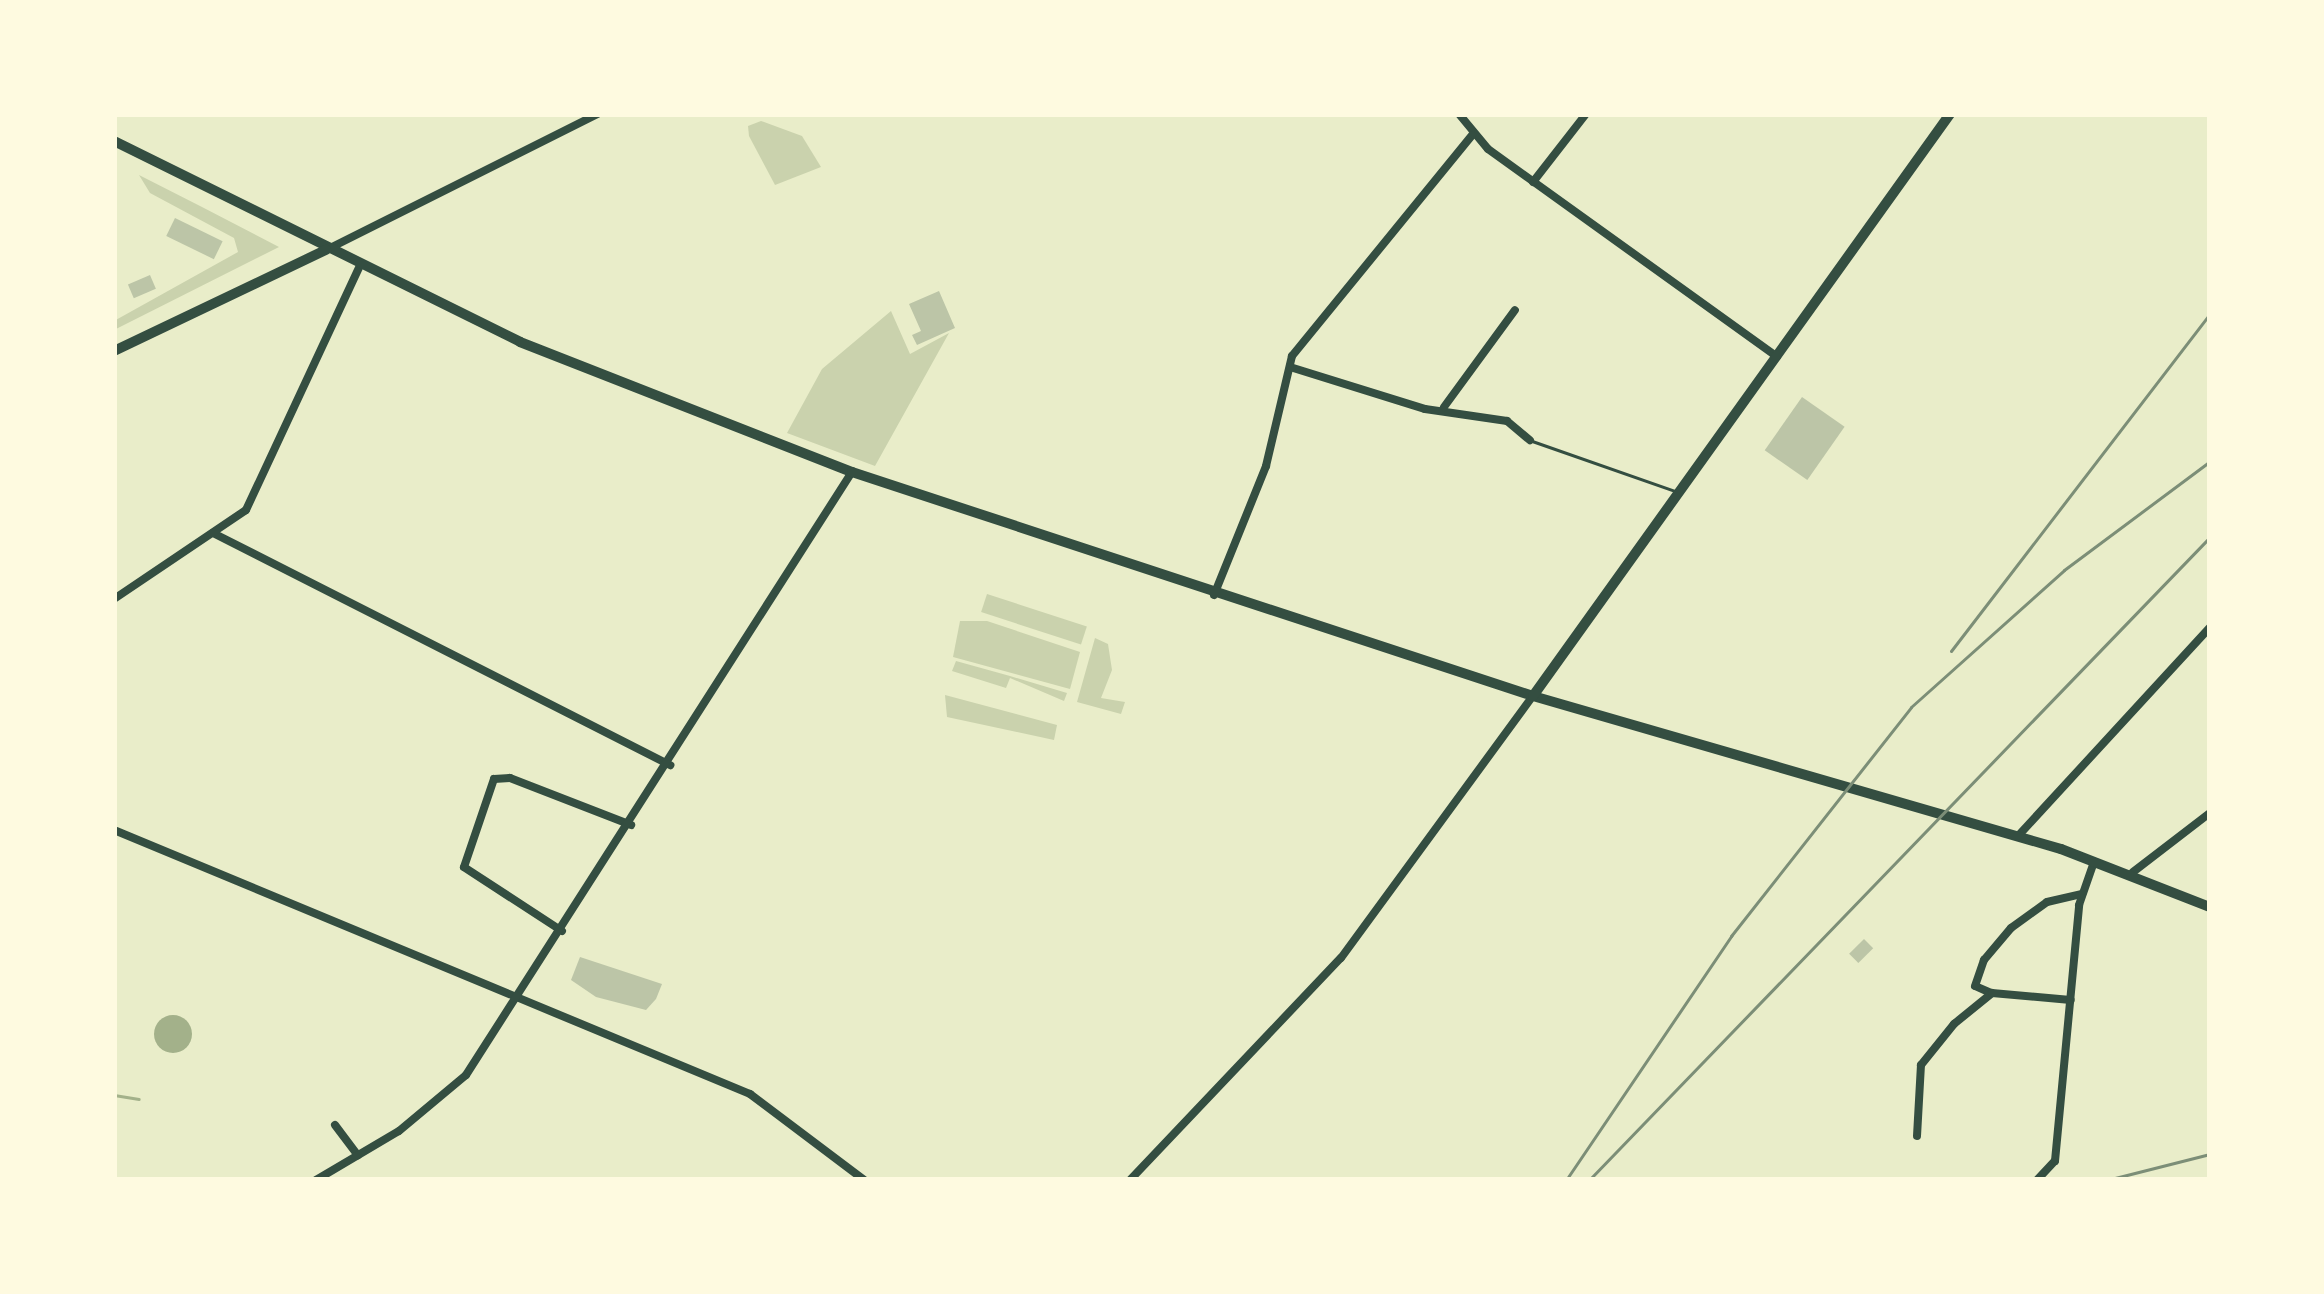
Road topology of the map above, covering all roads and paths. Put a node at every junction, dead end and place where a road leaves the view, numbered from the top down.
1 (598, 114) edge
2 (1459, 114) edge
3 (1586, 114) edge
4 (1950, 114) edge
5 (1472, 135) junction
6 (114, 141) edge
7 (1533, 182) junction
8 (326, 250) junction
9 (359, 268) junction
10 (1515, 310) dead end
11 (114, 351) edge
12 (1778, 358) junction
13 (1290, 367) junction
14 (1444, 407) junction
15 (1530, 440) joint
16 (852, 472) junction
17 (1676, 492) junction
18 (213, 533) junction
19 (1214, 595) junction
20 (114, 599) edge
21 (2210, 627) edge
22 (1533, 696) junction
23 (670, 765) junction
24 (2210, 813) edge
25 (631, 825) junction
26 (114, 830) edge
27 (2018, 836) junction
28 (2094, 861) junction
29 (2133, 872) junction
30 (2082, 894) junction
31 (2210, 907) edge
32 (562, 932) junction
33 (1992, 993) junction
34 (519, 998) junction
35 (2072, 1000) junction
36 (335, 1125) dead end
37 (1917, 1136) dead end
38 (358, 1155) junction
39 (316, 1180) edge
40 (864, 1180) edge
41 (1130, 1180) edge
42 (2037, 1180) edge

1 - 8 street
2 - 5 street
3 - 7 street
4 - 12 main road
5 - 7 street
5 - 13 street
6 - 8 main road
7 - 12 street
8 - 9 main road
8 - 11 main road
9 - 16 main road
9 - 18 street
10 - 14 street
12 - 17 main road
13 - 14 street
13 - 19 street
14 - 15 street
15 - 17 lane
16 - 19 main road
16 - 23 street
17 - 22 main road
18 - 20 street
18 - 23 street
19 - 22 main road
21 - 27 street
22 - 27 main road
22 - 41 street
23 - 25 street
24 - 29 street
25 - 32 street
25 - 32 street
26 - 34 street
27 - 28 main road
28 - 29 main road
28 - 30 street
29 - 31 main road
30 - 33 street
30 - 35 street
32 - 34 street
33 - 35 street
33 - 37 street
34 - 38 street
34 - 40 street
35 - 42 street
36 - 38 street
38 - 39 street

